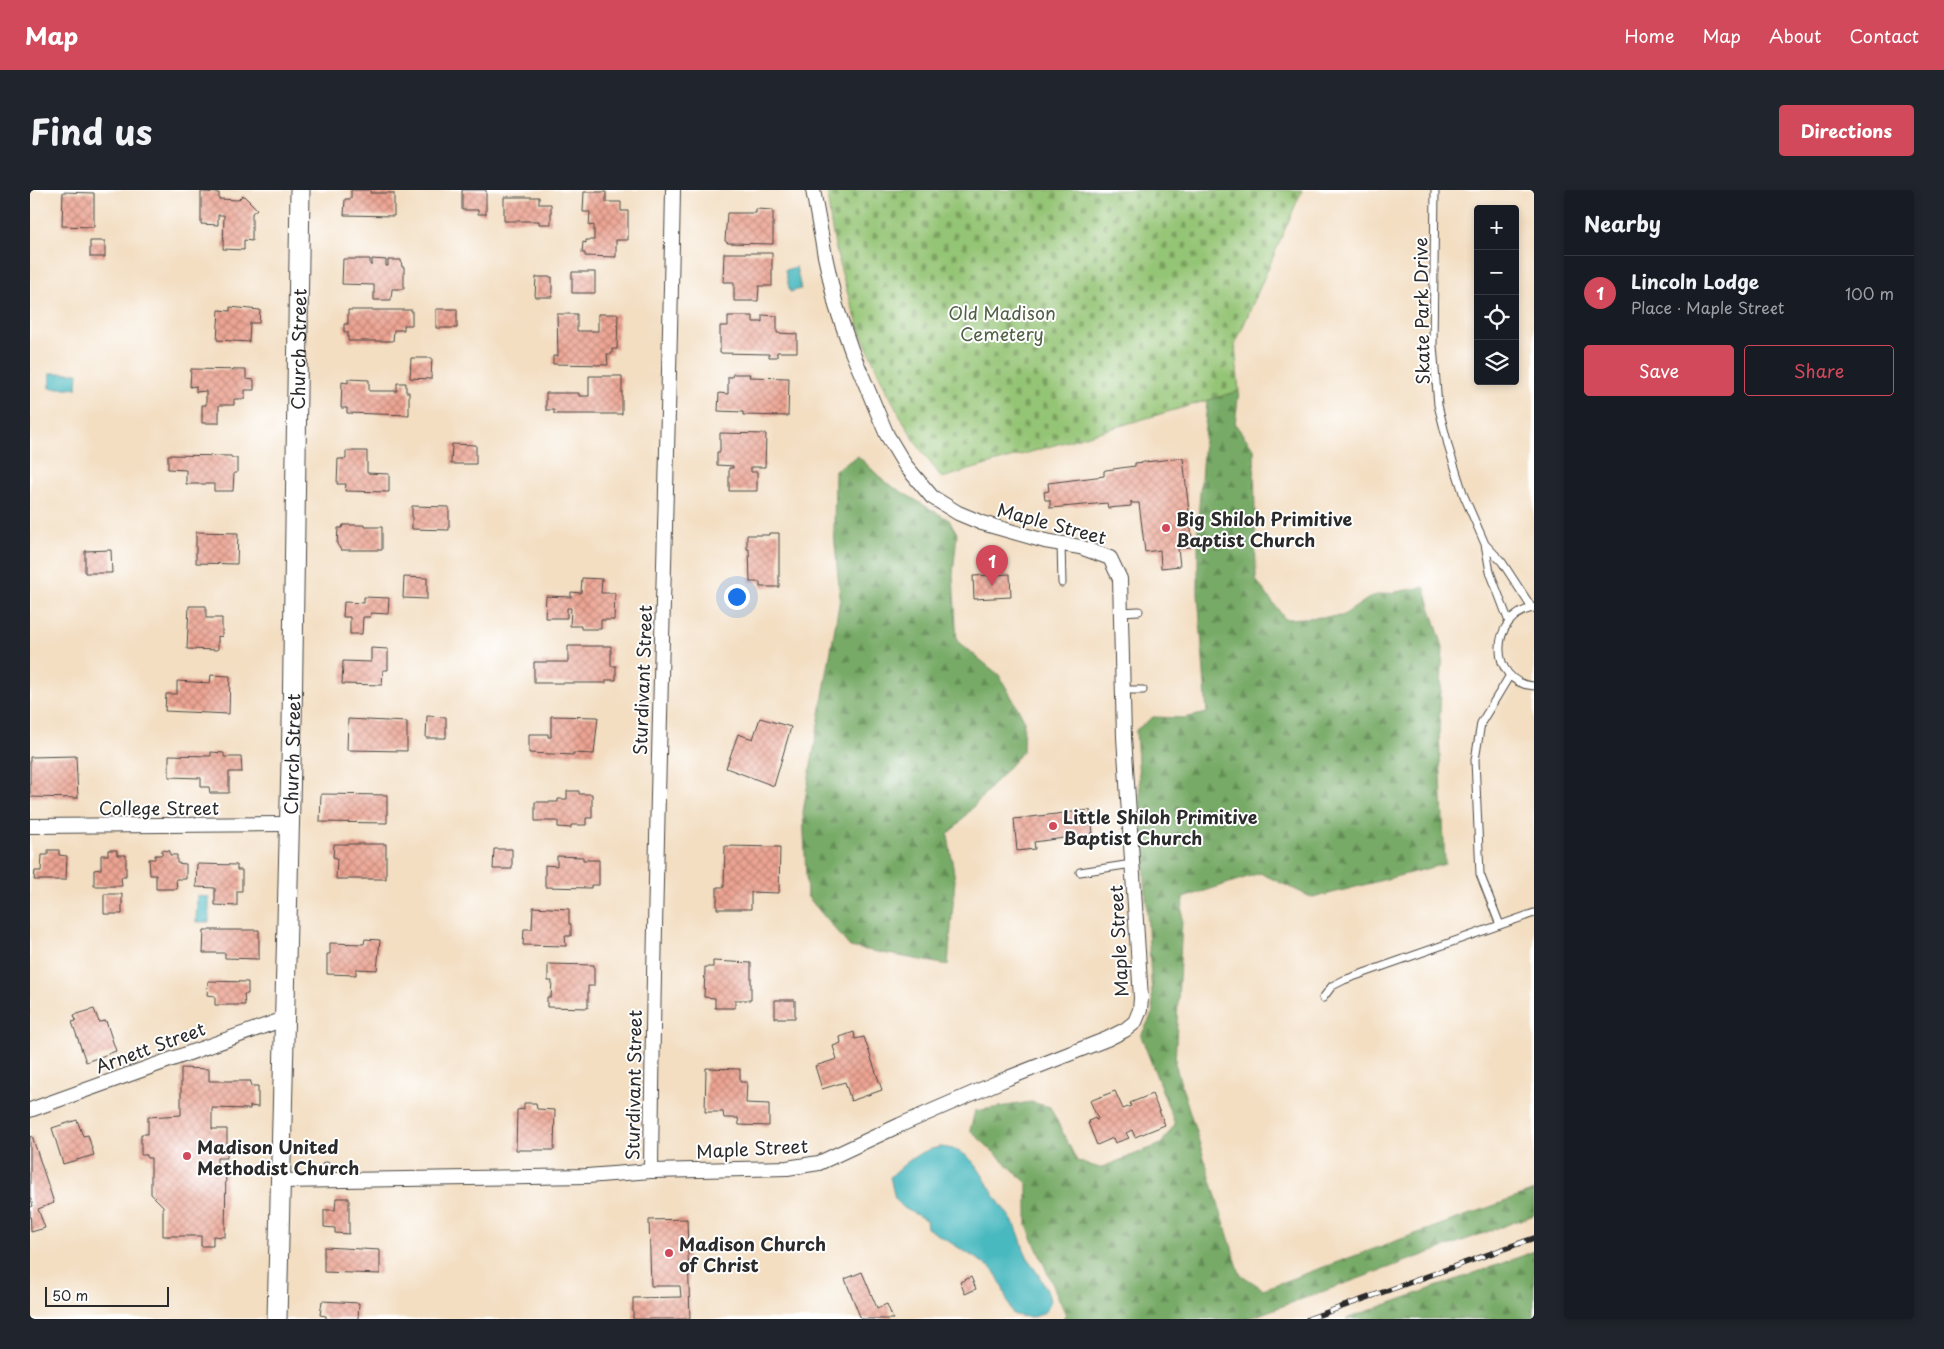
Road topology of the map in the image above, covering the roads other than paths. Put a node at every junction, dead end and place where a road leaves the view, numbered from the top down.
1 (300, 190) edge
2 (673, 190) edge
3 (813, 190) edge
4 (1435, 190) edge
5 (1061, 544) junction
6 (1485, 544) junction
7 (1062, 583) dead end
8 (1533, 608) edge
9 (1139, 611) dead end
10 (1121, 612) junction
11 (1509, 622) junction
12 (1510, 675) junction
13 (1534, 686) edge
14 (1122, 690) junction
15 (1143, 690) dead end
16 (289, 824) junction
17 (30, 826) edge
18 (1132, 864) junction
19 (1080, 872) dead end
20 (1534, 913) edge
21 (1500, 925) junction
22 (1322, 998) dead end
23 (284, 1020) junction
24 (30, 1110) edge
25 (651, 1171) junction
26 (280, 1181) junction
27 (277, 1319) edge

1 - 16 street, Church Street
2 - 25 street, Sturdivant Street
3 - 5 street, Maple Street
4 - 6 lane, Skate Park Drive
5 - 7 lane
5 - 10 street, Maple Street
6 - 8 lane, Skate Park Drive
6 - 11 lane, Skate Park Drive
8 - 11 lane, Skate Park Drive
9 - 10 lane
10 - 14 street, Maple Street
11 - 12 lane
12 - 13 lane
12 - 21 lane
14 - 15 lane
14 - 18 street, Maple Street
16 - 17 street, College Street
16 - 23 street, Church Street
18 - 19 lane
18 - 25 street, Maple Street
20 - 21 lane
21 - 22 lane
23 - 24 street, Arnett Street
23 - 26 street, Church Street
25 - 26 street, Maple Street
26 - 27 street, Church Street

